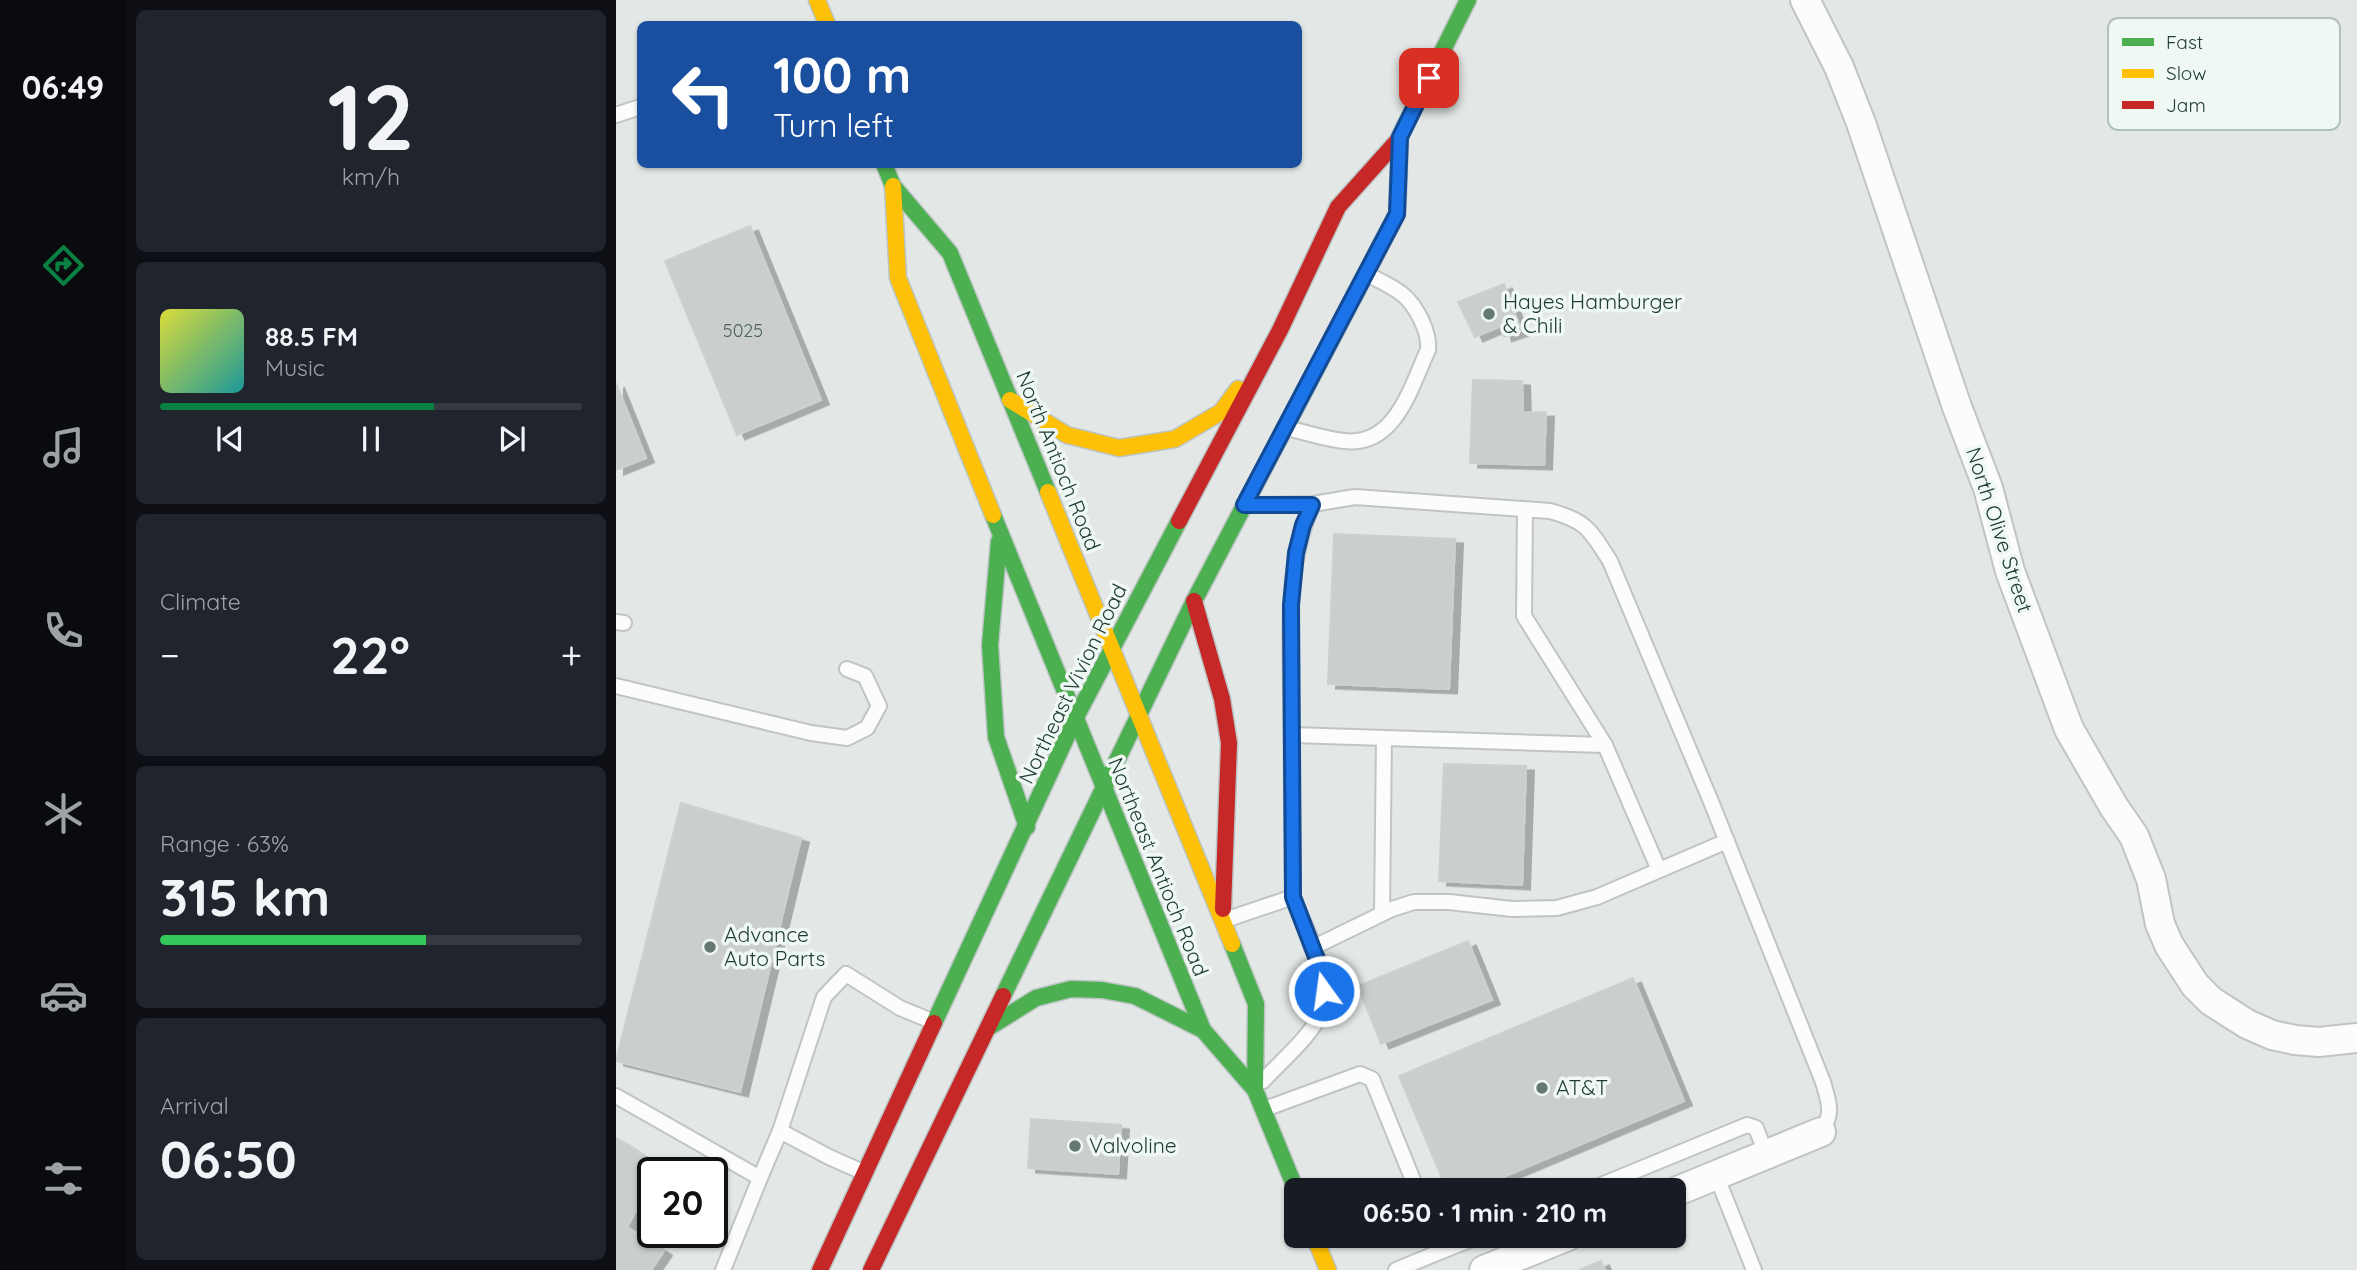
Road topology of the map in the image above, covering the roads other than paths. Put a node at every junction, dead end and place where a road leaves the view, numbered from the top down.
1 (817, 0) edge
2 (1468, 0) edge
3 (1805, 0) edge
4 (826, 21) edge
5 (637, 108) edge
6 (616, 115) edge
7 (1400, 137) junction
8 (886, 168) edge
9 (893, 186) junction
10 (1366, 273) junction
11 (1280, 330) junction
12 (1010, 400) junction
13 (1285, 428) junction
14 (1244, 505) junction
15 (1312, 505) junction
16 (1525, 510) junction
17 (999, 531) junction
18 (1194, 601) junction
19 (1113, 649) junction
20 (846, 669) dead end
21 (616, 686) edge
22 (1138, 717) junction
23 (1075, 719) junction
24 (1292, 735) junction
25 (1384, 738) junction
26 (1605, 744) junction
27 (1102, 786) junction
28 (1027, 827) junction
29 (1727, 841) junction
30 (1659, 870) junction
31 (1293, 897) junction
32 (1382, 913) junction
33 (1222, 921) junction
34 (1312, 948) junction
35 (936, 1023) junction
36 (988, 1028) junction
37 (1203, 1030) junction
38 (2357, 1038) edge
39 (1255, 1090) junction
40 (616, 1096) edge
41 (1263, 1110) junction
42 (780, 1131) junction
43 (1821, 1132) joint
44 (1766, 1154) junction
45 (866, 1173) junction
46 (1716, 1175) junction
47 (760, 1178) junction
48 (1291, 1178) edge
49 (1412, 1178) edge
50 (1618, 1178) edge
51 (1686, 1187) edge
52 (1319, 1248) edge
53 (1441, 1248) edge
54 (1450, 1248) edge
55 (1538, 1248) edge
56 (1442, 1251) junction
57 (723, 1270) edge
58 (820, 1270) edge
59 (871, 1270) edge
60 (1328, 1270) edge
61 (1396, 1270) edge
62 (1484, 1270) edge
63 (1754, 1270) edge

1 - 4 main road
2 - 7 main road, Northeast Vivion Road
3 - 38 street, North Olive Street
5 - 6 lane
7 - 10 main road, Northeast Vivion Road
7 - 11 main road, Northeast Vivion Road
8 - 9 main road, North Antioch Road
9 - 12 main road, North Antioch Road
9 - 17 main road, North Antioch Road
10 - 13 main road, Northeast Vivion Road
10 - 13 lane
11 - 12 main road
11 - 19 main road, Northeast Vivion Road
12 - 19 main road, North Antioch Road
13 - 14 main road, Northeast Vivion Road
14 - 15 lane
14 - 18 main road, Northeast Vivion Road
15 - 16 lane
15 - 24 lane
16 - 26 lane
16 - 29 lane
17 - 23 main road, North Antioch Road
17 - 28 main road
18 - 22 main road, Northeast Vivion Road
18 - 33 main road
19 - 22 main road, North Antioch Road
19 - 23 main road, Northeast Vivion Road
20 - 21 lane
22 - 27 main road, Northeast Vivion Road
22 - 33 main road, North Antioch Road
23 - 27 main road, Northeast Antioch Road
23 - 28 main road, Northeast Vivion Road
24 - 25 lane
24 - 31 lane
25 - 26 lane
25 - 32 lane
26 - 30 lane
27 - 36 main road, Northeast Vivion Road
27 - 37 main road, Northeast Antioch Road
28 - 35 main road, Northeast Vivion Road
29 - 30 lane
29 - 43 lane
30 - 32 lane
31 - 33 lane
31 - 34 lane
32 - 34 lane
33 - 39 main road, Northeast Antioch Road
34 - 39 lane
35 - 42 lane
35 - 45 main road, Northeast Vivion Road
36 - 37 main road
36 - 59 main road, Northeast Vivion Road
37 - 39 main road
39 - 41 main road, Northeast Antioch Road
40 - 47 lane
41 - 48 main road, Northeast Antioch Road
41 - 49 lane
42 - 45 lane
42 - 47 lane
43 - 44 street
44 - 46 street
44 - 50 lane
45 - 58 main road, Northeast Vivion Road
46 - 51 street
46 - 63 lane
47 - 57 lane
52 - 60 main road
53 - 56 lane
54 - 56 lane
55 - 62 street
56 - 61 lane

